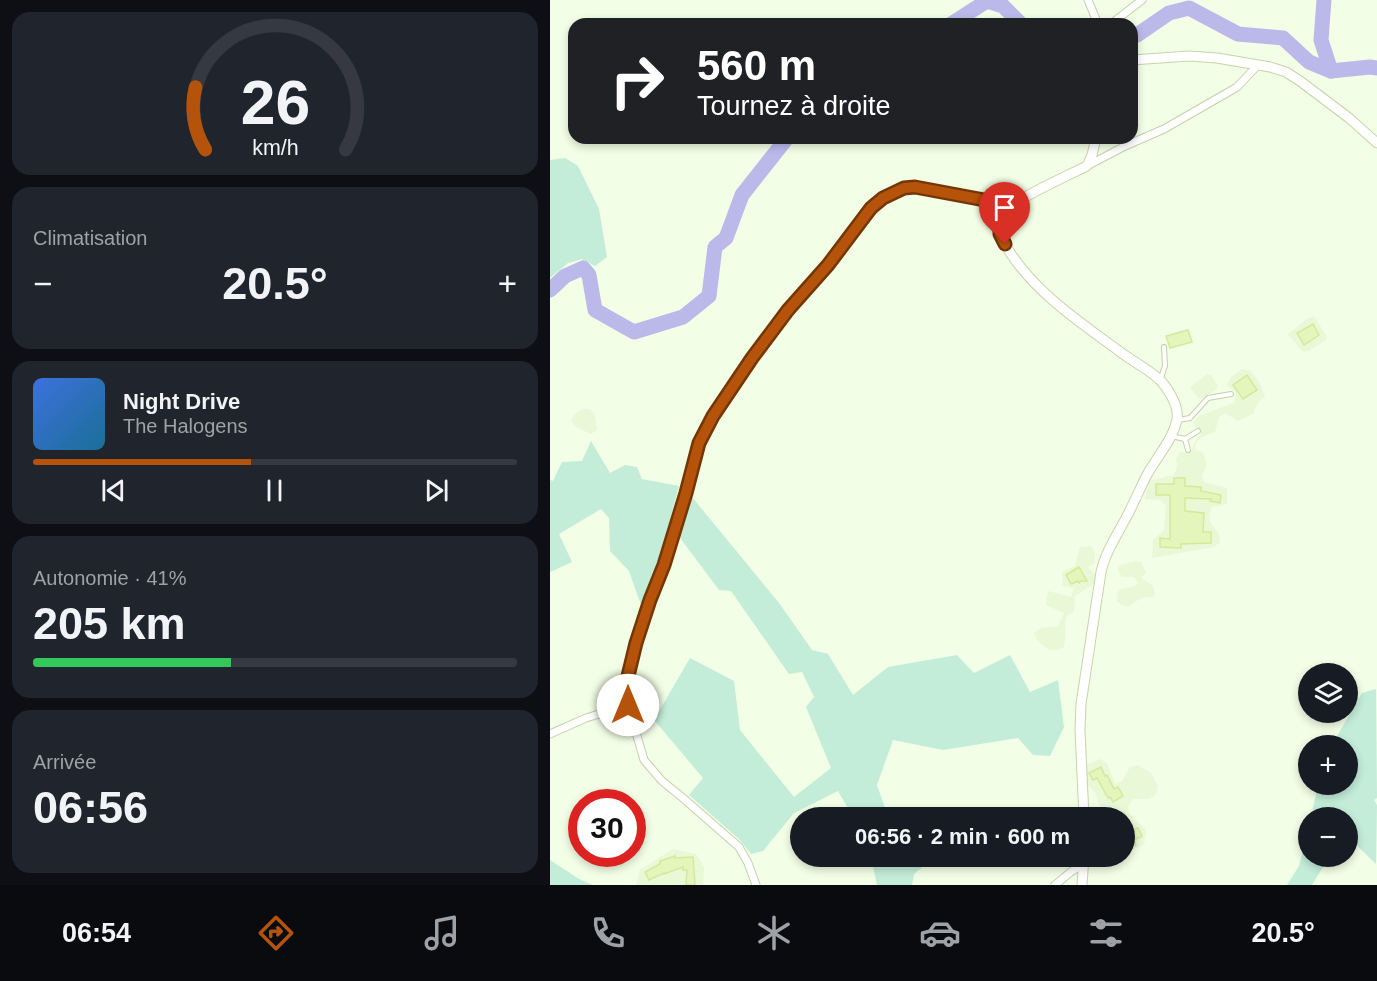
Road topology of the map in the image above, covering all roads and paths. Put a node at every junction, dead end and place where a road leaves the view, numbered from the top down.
1 (1087, 0) edge
2 (1142, 0) edge
3 (1095, 18) edge
4 (1119, 18) edge
5 (1138, 60) edge
6 (1258, 65) junction
7 (1138, 140) edge
8 (1376, 143) edge
9 (1095, 144) edge
10 (1129, 144) edge
11 (1087, 166) junction
12 (1011, 205) junction
13 (1164, 346) dead end
14 (1160, 380) junction
15 (1231, 394) dead end
16 (1177, 420) junction
17 (1198, 431) dead end
18 (1170, 436) junction
19 (1185, 439) junction
20 (1188, 450) dead end
21 (628, 705) junction
22 (550, 734) edge
23 (1084, 807) edge
24 (1076, 867) edge
25 (1083, 867) edge
26 (756, 885) edge
27 (1055, 885) edge
28 (1082, 885) edge

1 - 3 street
2 - 4 street
5 - 6 street
6 - 7 street
6 - 8 street
9 - 11 street
10 - 11 street
11 - 12 street
12 - 14 street
12 - 21 street
13 - 14 lane
14 - 16 street
15 - 16 lane
16 - 18 street
17 - 19 lane
18 - 19 lane
18 - 23 street
19 - 20 lane
21 - 22 street
21 - 26 street
24 - 27 street
25 - 28 street

